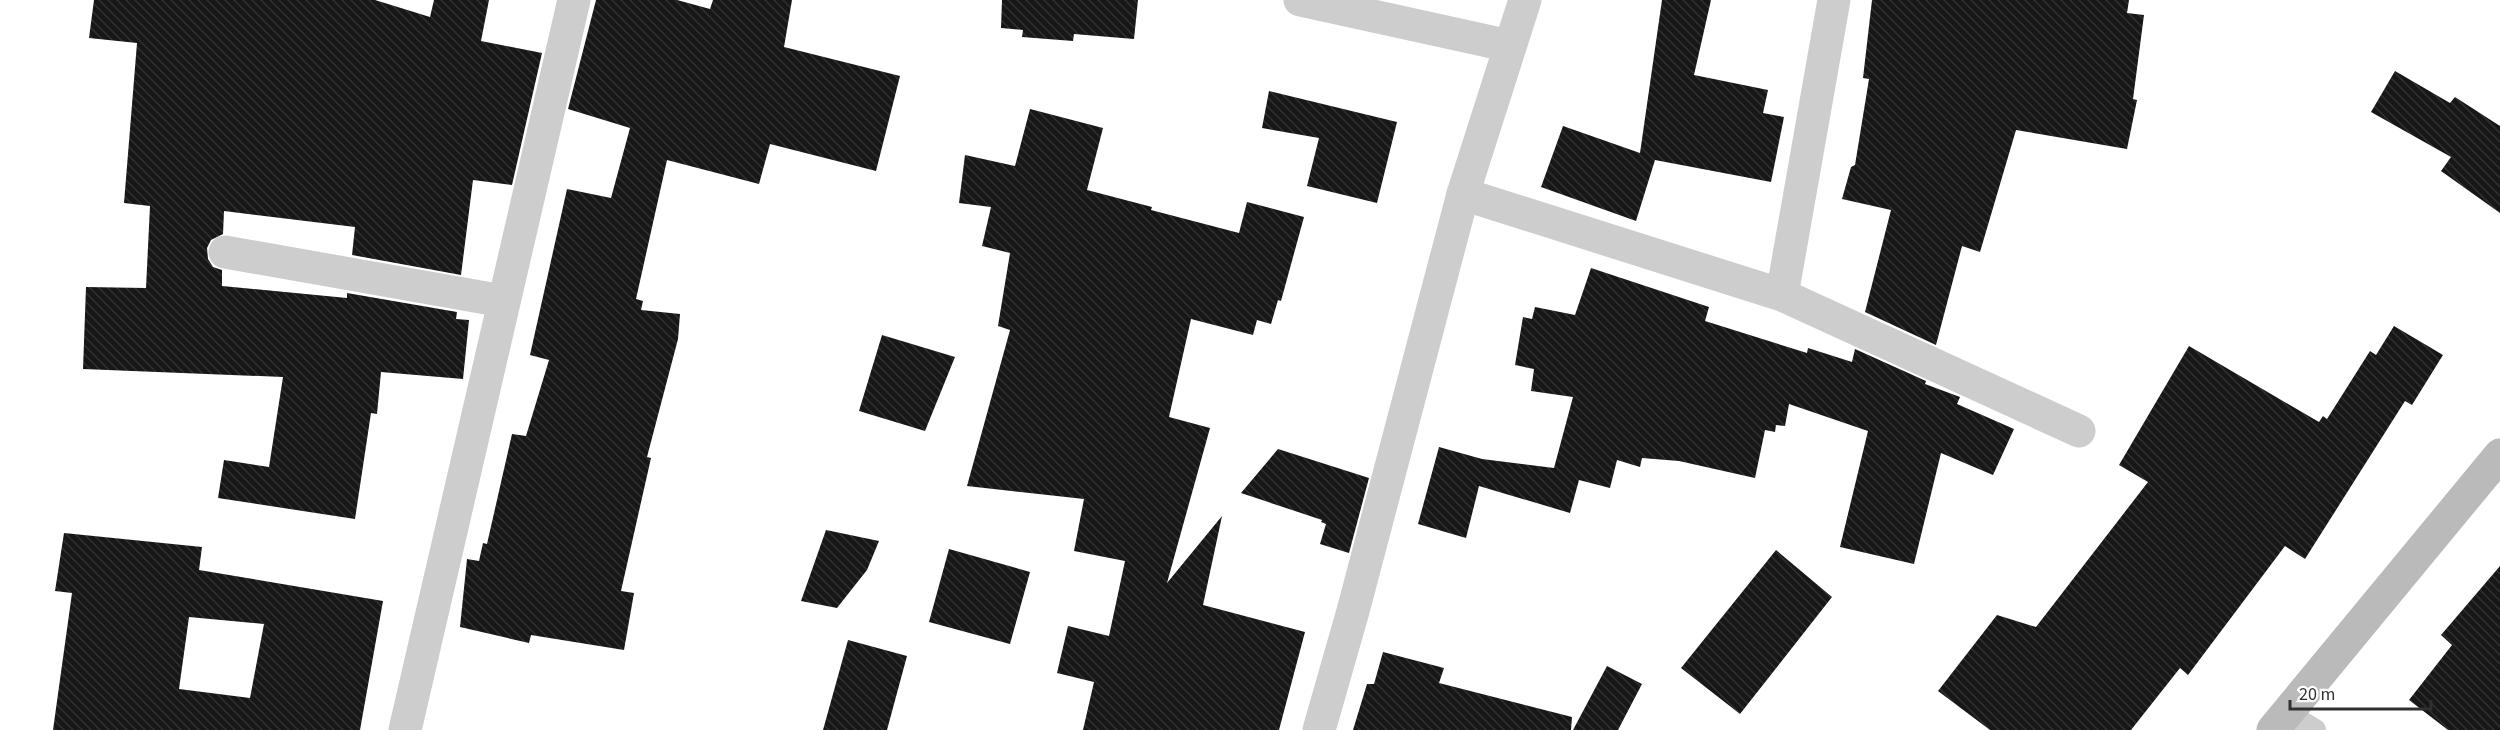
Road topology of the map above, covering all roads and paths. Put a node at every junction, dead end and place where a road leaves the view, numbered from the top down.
1 (1300, 0) edge
2 (1525, 0) edge
3 (1834, 0) edge
4 (566, 2) edge
5 (1510, 46) junction
6 (1463, 194) junction
7 (225, 252) dead end
8 (1782, 295) junction
9 (503, 301) junction
10 (2079, 431) dead end
11 (2500, 455) edge
12 (2280, 721) edge
13 (405, 730) edge
14 (1319, 730) edge
15 (2315, 730) edge

1 - 5 street
2 - 5 street
3 - 8 street
4 - 9 street
5 - 6 street
6 - 8 street
6 - 14 street
7 - 9 street
8 - 10 street
9 - 13 street
11 - 12 main road
12 - 15 lane

